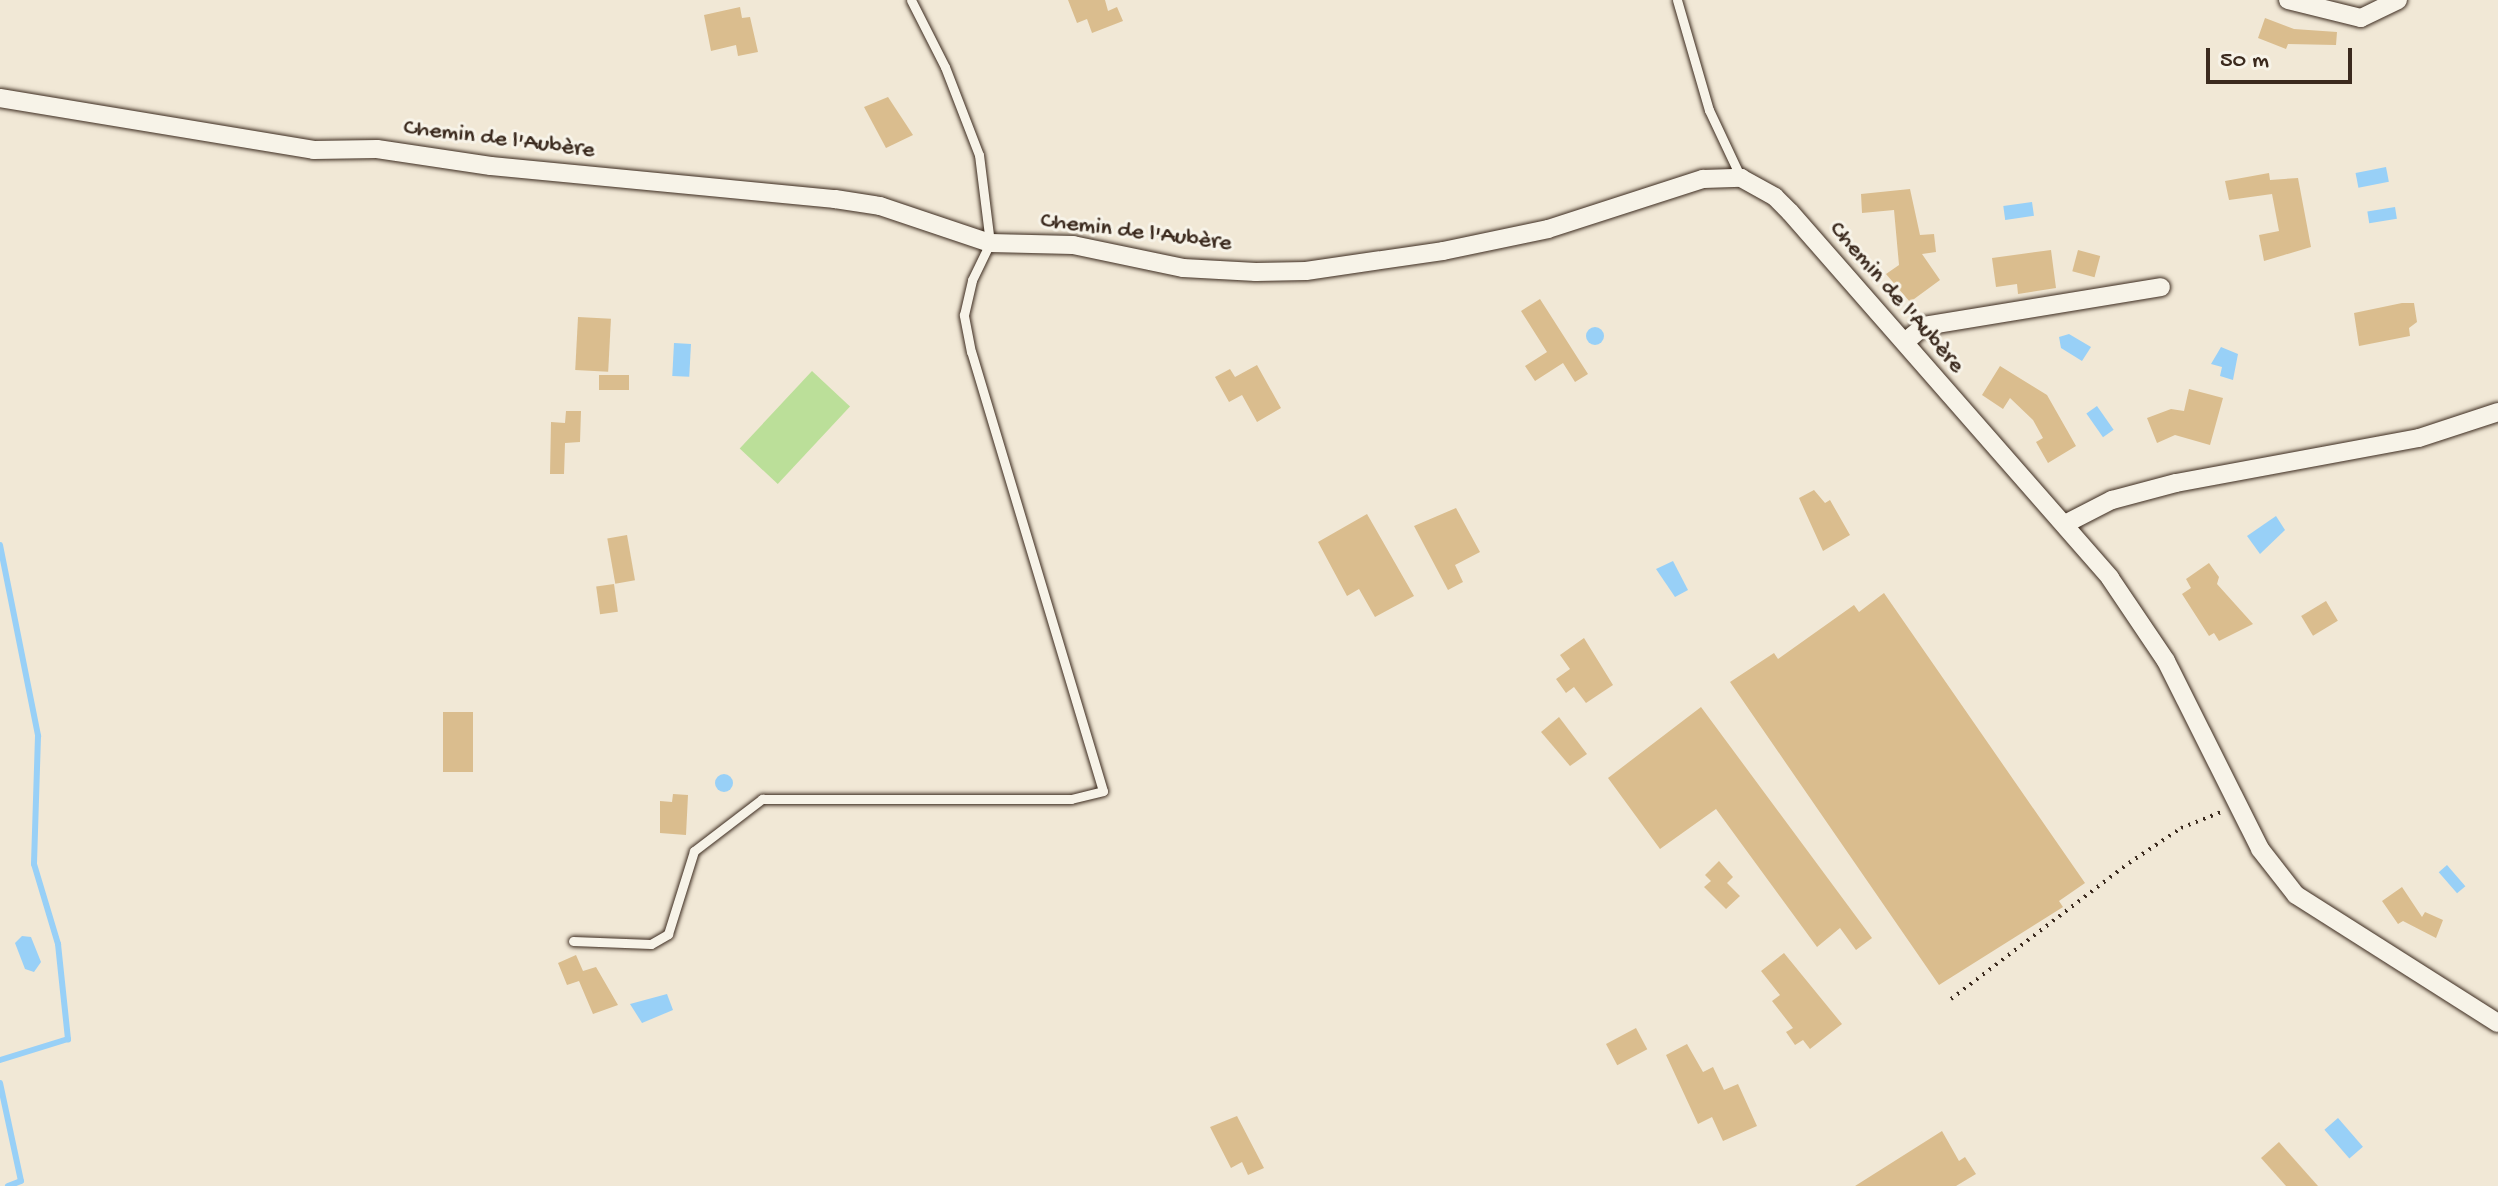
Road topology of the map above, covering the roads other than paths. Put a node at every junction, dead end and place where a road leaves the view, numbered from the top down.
1 (911, 0) edge
2 (1677, 0) edge
3 (2288, 0) edge
4 (2398, 0) edge
5 (0, 98) edge
6 (1741, 178) junction
7 (990, 243) junction
8 (2161, 287) dead end
9 (1905, 342) junction
10 (2498, 412) edge
11 (2065, 524) junction
12 (573, 941) dead end
13 (2498, 1023) edge

1 - 7 lane
2 - 6 lane
3 - 4 street
5 - 7 street, Chemin de l'Aubère
6 - 7 street, Chemin de l'Aubère
6 - 9 street, Chemin de l'Aubère
7 - 12 lane
8 - 9 street
9 - 11 street, Chemin de l'Aubère
10 - 11 street
11 - 13 street, Chemin de l'Aubère

